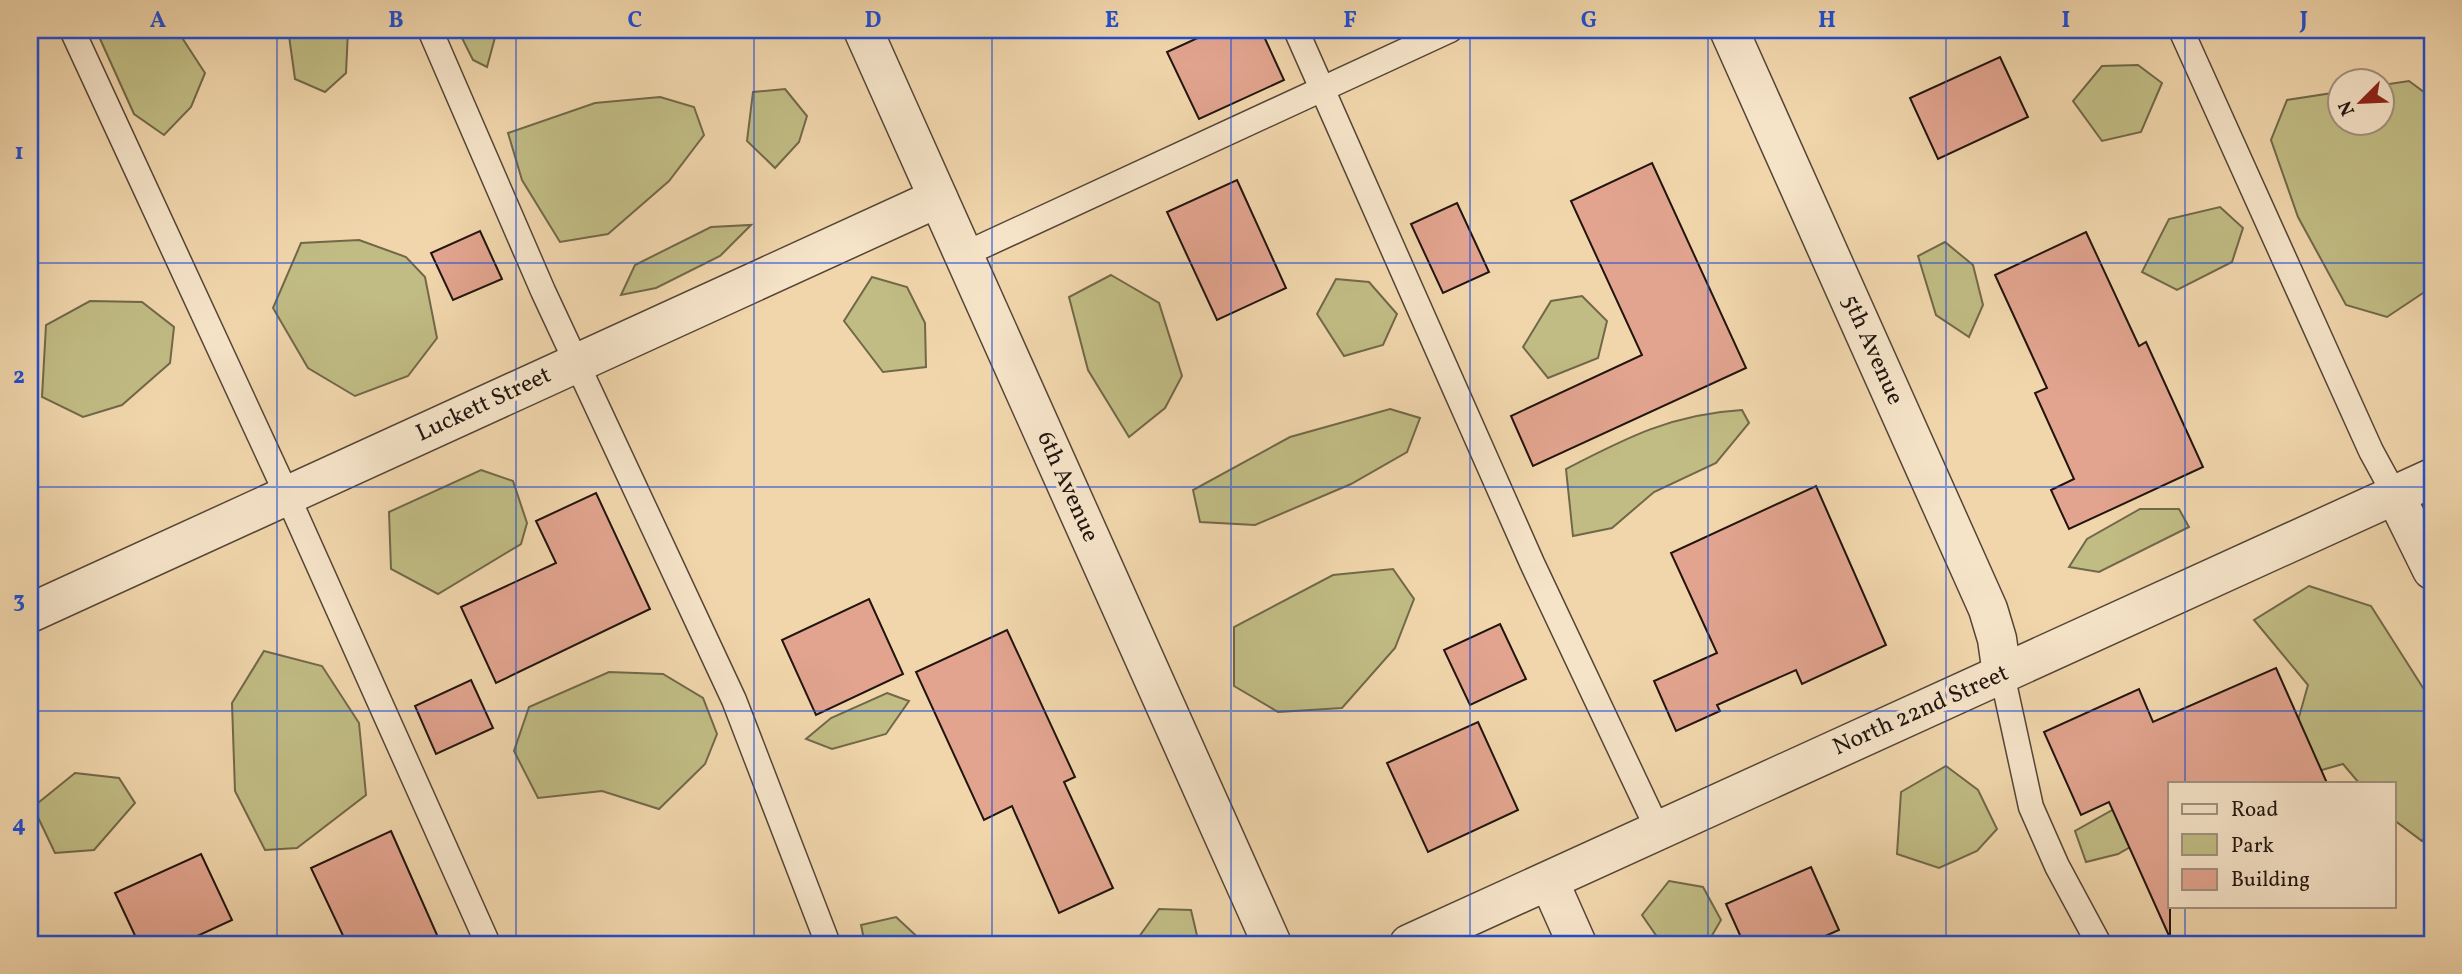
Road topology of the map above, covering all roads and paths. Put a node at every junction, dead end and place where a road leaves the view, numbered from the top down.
1 (72, 30) edge
2 (430, 30) edge
3 (863, 30) edge
4 (1296, 30) edge
5 (1450, 30) edge
6 (1729, 30) edge
7 (2181, 30) edge
8 (1323, 86) junction
9 (938, 198) junction
10 (963, 255) junction
11 (577, 362) junction
12 (2432, 478) edge
13 (287, 495) junction
14 (2395, 495) junction
15 (2432, 570) edge
16 (30, 612) edge
17 (2003, 674) junction
18 (1658, 830) junction
19 (1549, 881) junction
20 (488, 944) edge
21 (828, 944) edge
22 (1272, 944) edge
23 (1409, 944) edge
24 (1577, 944) edge
25 (2099, 944) edge

1 - 13 lane
2 - 11 lane
3 - 9 street, 6th Avenue
4 - 8 lane
5 - 8 lane
6 - 17 street, 5th Avenue
7 - 14 lane
8 - 10 lane
8 - 18 lane
9 - 10 street, 6th Avenue
9 - 11 street, Luckett Street
10 - 22 street, 6th Avenue
11 - 13 street, Luckett Street
11 - 21 lane
12 - 14 street, North 22nd Street
13 - 16 street, Luckett Street
13 - 20 lane
14 - 15 street
14 - 17 street, North 22nd Street
17 - 18 street, North 22nd Street
17 - 25 lane
18 - 19 street, North 22nd Street
19 - 23 street, North 22nd Street
19 - 24 street

